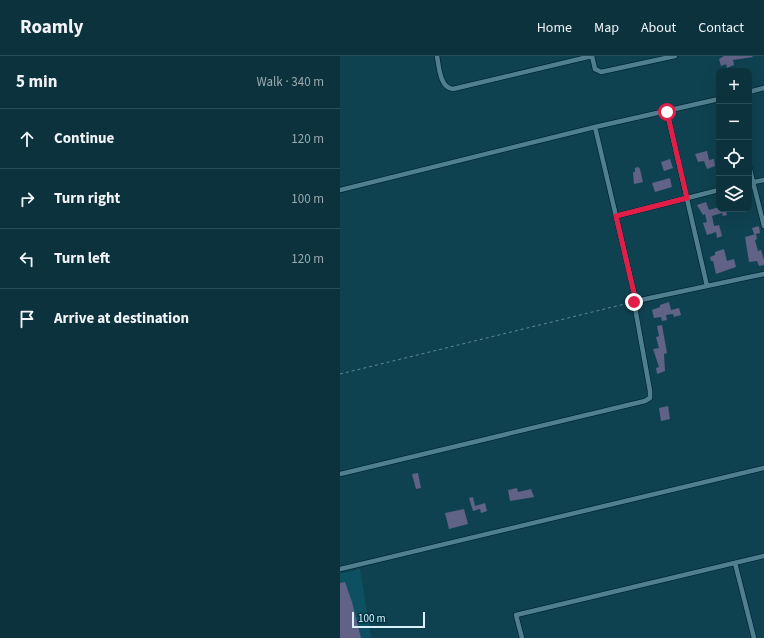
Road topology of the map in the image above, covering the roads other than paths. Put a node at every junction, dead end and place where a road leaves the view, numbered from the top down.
1 (436, 56) edge
2 (676, 56) edge
3 (764, 88) edge
4 (752, 91) edge
5 (716, 100) edge
6 (667, 112) junction
7 (595, 127) junction
8 (764, 180) edge
9 (752, 183) edge
10 (752, 186) edge
11 (340, 190) edge
12 (716, 191) edge
13 (687, 198) junction
14 (616, 216) junction
15 (764, 226) edge
16 (764, 274) edge
17 (707, 286) junction
18 (634, 302) road end
19 (764, 468) edge
20 (340, 474) edge
21 (764, 556) edge
22 (735, 563) junction
23 (340, 569) edge
24 (522, 638) edge
25 (754, 638) edge

1 - 2 street
3 - 4 street
5 - 6 street
6 - 7 street
6 - 13 street
7 - 11 street
7 - 14 street
8 - 9 street
10 - 15 street
12 - 13 street
13 - 14 street
13 - 17 street
14 - 17 street
16 - 17 street
18 - 20 street
19 - 23 street
21 - 22 street
22 - 24 street
22 - 25 street

